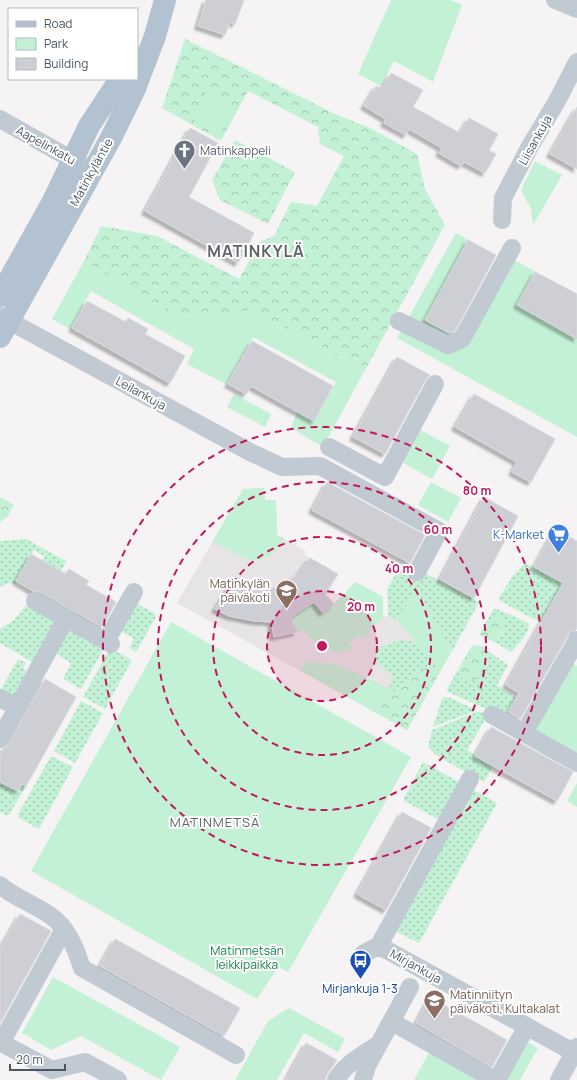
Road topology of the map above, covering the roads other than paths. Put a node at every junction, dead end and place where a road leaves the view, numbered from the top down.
1 (164, 0) edge
2 (555, 0) edge
3 (577, 9) edge
4 (138, 45) edge
5 (577, 62) edge
6 (119, 80) edge
7 (0, 119) edge
8 (72, 159) junction
9 (92, 171) junction
10 (502, 220) dead end
11 (512, 248) dead end
12 (0, 296) edge
13 (399, 321) dead end
14 (3, 325) edge
15 (435, 384) dead end
16 (329, 447) dead end
17 (416, 572) dead end
18 (134, 592) dead end
19 (35, 601) dead end
20 (66, 618) junction
21 (577, 640) edge
22 (572, 659) edge
23 (0, 698) edge
24 (17, 707) junction
25 (492, 715) dead end
26 (524, 733) junction
27 (0, 739) edge
28 (577, 763) edge
29 (470, 779) dead end
30 (0, 885) edge
31 (64, 930) junction
32 (410, 987) dead end
33 (392, 1022) junction
34 (527, 1026) junction
35 (0, 1043) edge
36 (378, 1045) junction
37 (576, 1051) edge
38 (236, 1054) dead end
39 (118, 1080) edge
40 (336, 1080) edge
41 (363, 1080) edge
42 (496, 1080) edge
43 (559, 1080) edge

1 - 4 main road, Matinkyläntie
1 - 9 main road, Matinkyläntie
2 - 3 street
5 - 10 street, Liisankuja
6 - 8 main road, Matinkyläntie
7 - 8 street, Aapelinkatu
8 - 9 street, Aapelinkatu
8 - 12 main road, Matinkyläntie
9 - 14 main road, Matinkyläntie
11 - 13 street
14 - 17 street, Leilankuja
15 - 16 street
18 - 20 street
19 - 20 street
20 - 24 street
21 - 22 street
22 - 26 street
23 - 24 street
24 - 27 street
25 - 26 street
26 - 28 street
29 - 34 street, Mirjankuja
30 - 31 street
31 - 35 street
31 - 38 street
32 - 33 street
33 - 36 street
33 - 42 street
34 - 37 street, Mirjankuja
34 - 42 street
35 - 39 street
36 - 40 street
36 - 41 street
37 - 43 street

